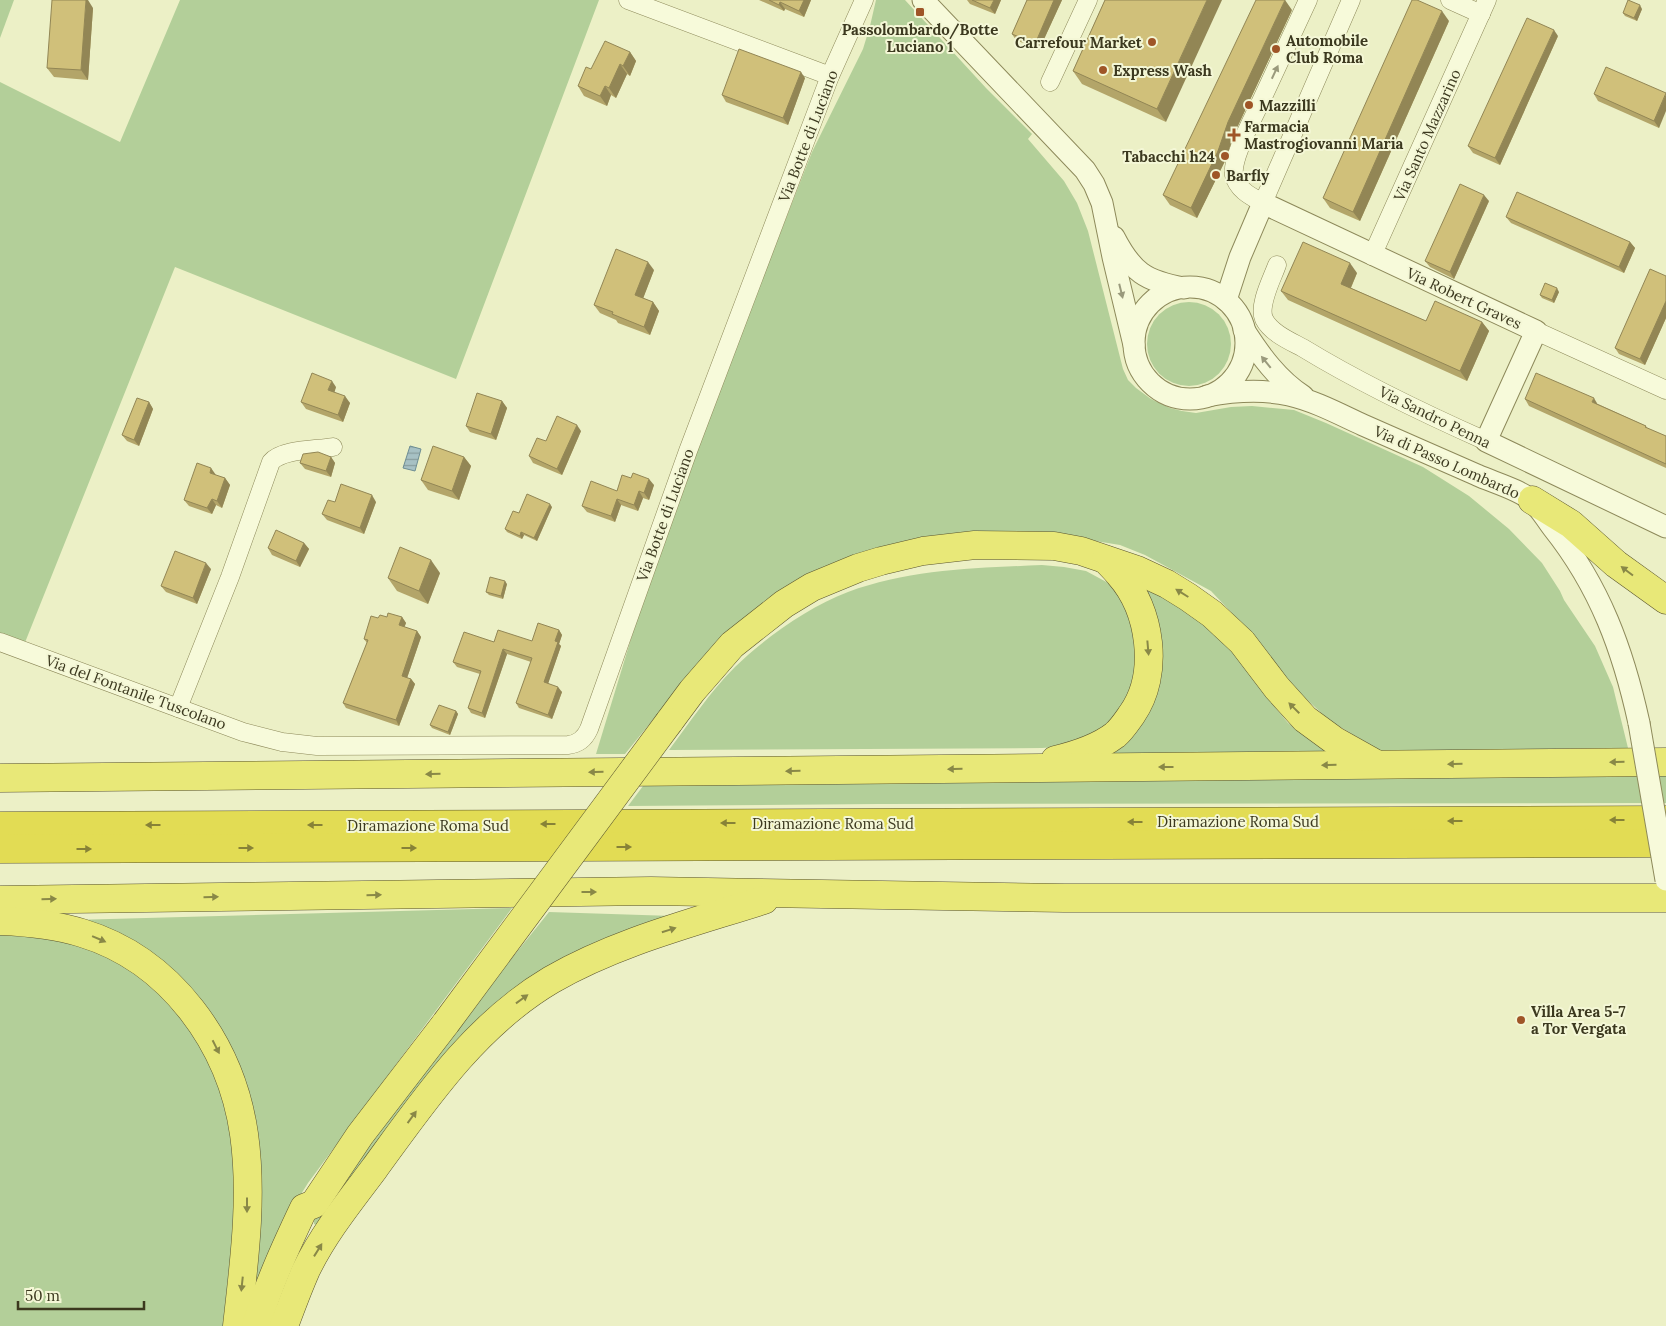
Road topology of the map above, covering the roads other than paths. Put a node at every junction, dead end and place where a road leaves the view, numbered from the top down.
1 (628, 0) edge
2 (864, 0) edge
3 (923, 0) edge
4 (1088, 0) edge
5 (1308, 0) edge
6 (1351, 0) edge
7 (1450, 0) edge
8 (1484, 7) edge
9 (830, 76) junction
10 (1050, 82) dead end
11 (1264, 203) junction
12 (1104, 209) junction
13 (1372, 256) junction
14 (1278, 265) dead end
15 (1184, 288) junction
16 (1226, 300) junction
17 (1244, 330) junction
18 (1536, 331) junction
19 (1134, 345) junction
20 (1666, 390) edge
21 (1207, 396) junction
22 (1316, 404) junction
23 (1486, 441) junction
24 (333, 448) dead end
25 (1532, 500) junction
26 (1666, 527) edge
27 (1105, 560) junction
28 (1666, 600) edge
29 (0, 642) edge
30 (178, 708) junction
31 (272, 740) joint
32 (1666, 762) edge
33 (1378, 765) junction
34 (1004, 768) junction
35 (0, 778) edge
36 (1666, 820) edge
37 (0, 826) edge
38 (1666, 844) edge
39 (0, 849) edge
40 (1666, 880) edge
41 (784, 894) junction
42 (1666, 898) edge
43 (0, 900) edge
44 (0, 921) edge
45 (314, 1204) junction
46 (237, 1326) edge
47 (256, 1326) edge
48 (268, 1326) edge
49 (284, 1326) edge

1 - 9 street
2 - 9 street, Via Botte di Luciano
3 - 12 street
4 - 10 street
11 -> 5 street
6 - 11 street
7 - 8 street, Via Santo Mazzarino
8 - 13 street, Via Santo Mazzarino
9 - 31 street, Via Botte di Luciano
11 - 13 street, Via Robert Graves
11 - 16 street
12 - 15 street
12 -> 19 street
13 - 18 street, Via Robert Graves
14 - 23 street, Via Sandro Penna
15 - 16 street
15 - 19 street
16 - 17 street
17 - 21 street
22 -> 17 street, Via di Passo Lombardo
18 - 20 street, Via Robert Graves
18 - 23 street
19 - 21 street
21 - 22 street, Via di Passo Lombardo
22 - 25 street, Via di Passo Lombardo
23 - 26 street, Via Sandro Penna
24 - 30 street
28 -> 25 highway
25 - 40 street, Via di Passo Lombardo, bridge
33 -> 27 highway
27 -> 34 highway
27 - 45 highway, bridge
29 - 30 street, Via del Fontanile Tuscolano
30 - 31 street, Via del Fontanile Tuscolano
32 -> 33 highway
33 -> 34 highway
34 -> 35 highway
36 -> 37 highway, Diramazione Roma Sud
39 -> 38 highway, Diramazione Roma Sud
41 - 42 highway
43 -> 41 highway
49 -> 41 highway
44 -> 46 highway
45 - 47 highway
45 - 48 highway

